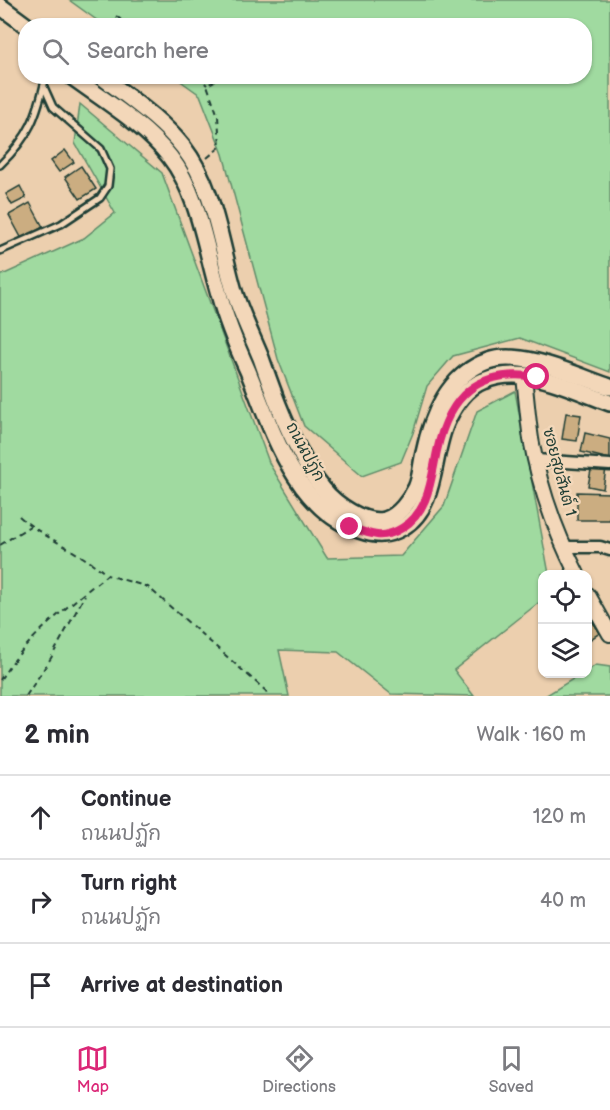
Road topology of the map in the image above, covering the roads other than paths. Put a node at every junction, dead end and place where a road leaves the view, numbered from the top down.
1 (0, 6) edge
2 (18, 19) edge
3 (45, 84) edge
4 (82, 84) edge
5 (111, 84) edge
6 (44, 87) junction
7 (0, 165) edge
8 (0, 251) edge
9 (524, 375) junction
10 (610, 387) edge
11 (610, 403) edge
12 (536, 460) junction
13 (610, 465) edge
14 (564, 547) junction
15 (610, 550) edge
16 (575, 570) edge
17 (592, 602) edge
18 (610, 634) edge

1 - 2 main road
3 - 6 lane
4 - 9 main road, ถนนปฏัก
5 - 10 main road, ถนนปฏัก
6 - 7 lane
6 - 8 lane
9 - 11 main road, ถนนปฏัก
9 - 12 street, ซอยสุขสันต์ 1
12 - 13 street
12 - 14 street, ซอยสุขสันต์ 1
14 - 15 street
14 - 16 street, ซอยสุขสันต์ 1
17 - 18 street

